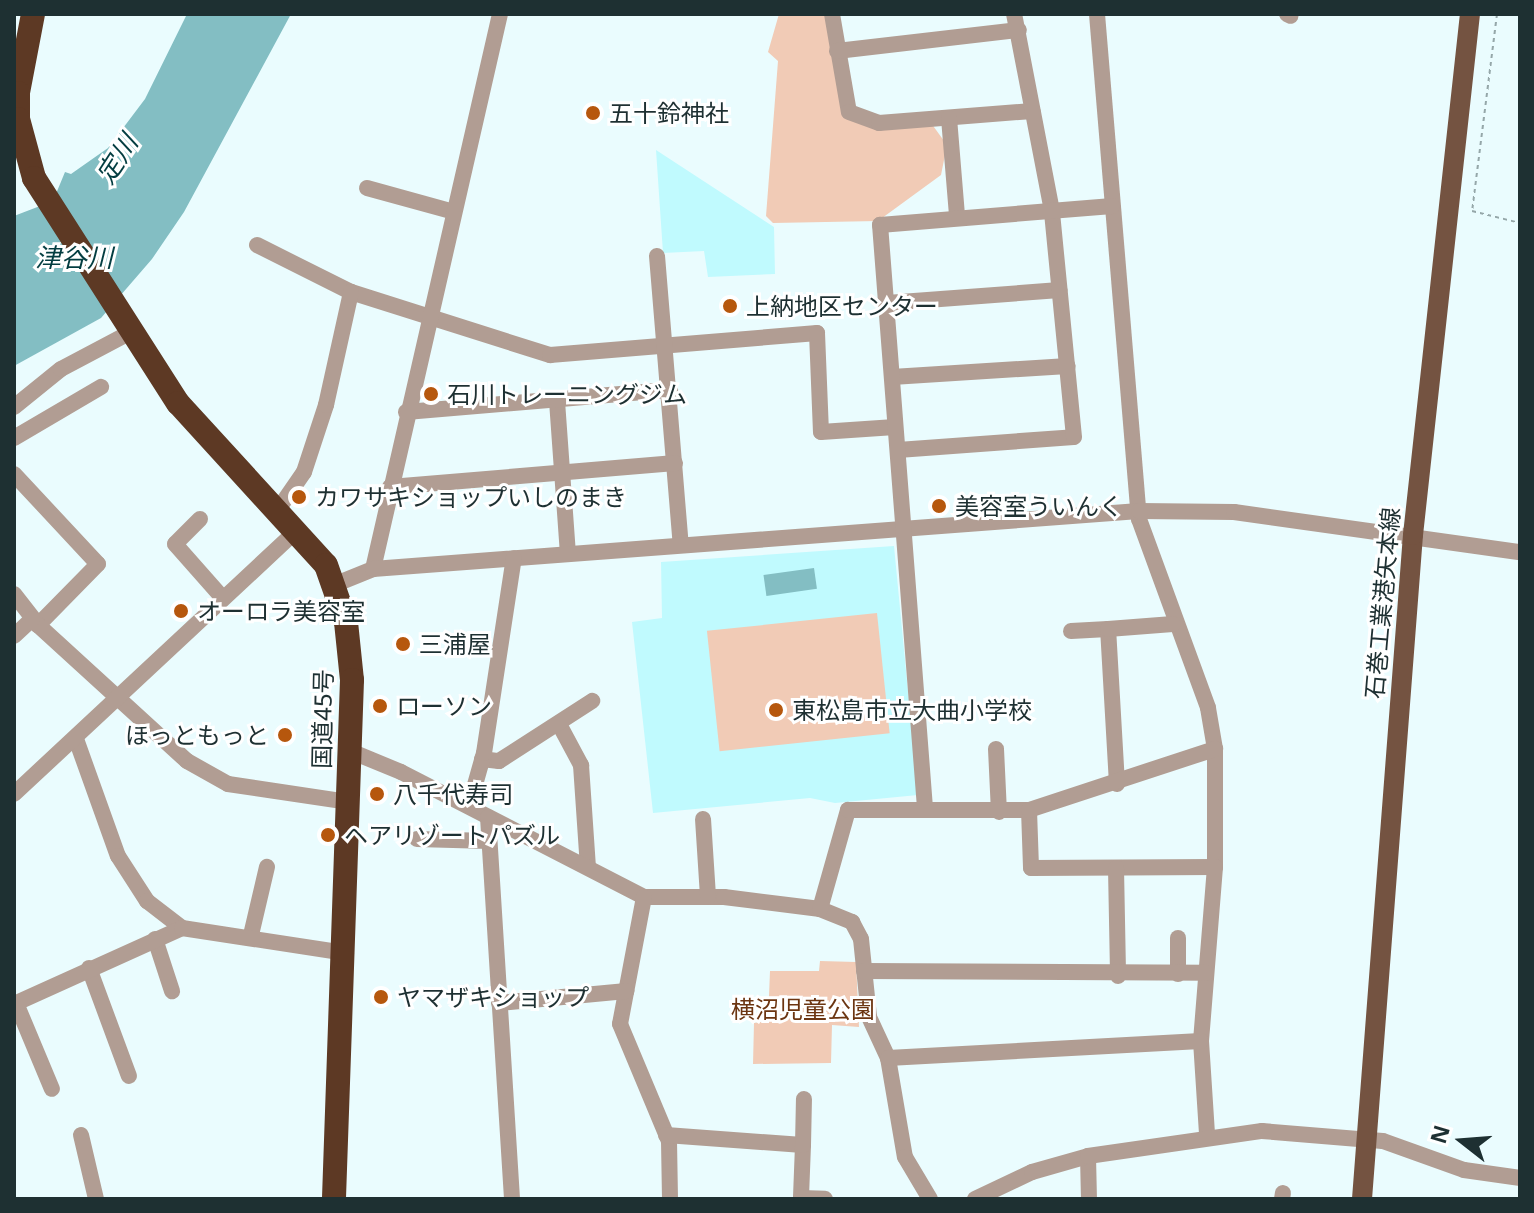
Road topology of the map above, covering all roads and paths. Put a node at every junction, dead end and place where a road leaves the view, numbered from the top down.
1 (33, 14) edge
2 (500, 14) edge
3 (832, 14) edge
4 (1097, 14) edge
5 (1470, 14) edge
6 (1497, 14) edge
7 (1016, 22) edge
8 (20, 38) edge
9 (837, 51) junction
10 (1033, 111) junction
11 (949, 118) junction
12 (367, 188) dead end
13 (1112, 206) junction
14 (1052, 211) junction
15 (454, 212) junction
16 (957, 216) junction
17 (1520, 223) edge
18 (257, 245) dead end
19 (657, 256) dead end
20 (1060, 290) junction
21 (351, 292) junction
22 (887, 303) junction
23 (427, 320) junction
24 (124, 326) junction
25 (667, 347) junction
26 (1068, 366) junction
27 (892, 377) junction
28 (101, 387) dead end
29 (670, 390) junction
30 (557, 401) junction
31 (14, 407) edge
32 (406, 412) junction
33 (895, 427) junction
34 (14, 438) edge
35 (898, 450) junction
36 (675, 463) junction
37 (562, 472) junction
38 (14, 474) edge
39 (390, 487) junction
40 (277, 511) junction
41 (1139, 511) junction
42 (200, 519) dead end
43 (906, 529) junction
44 (296, 531) junction
45 (1413, 535) junction
46 (681, 545) junction
47 (1520, 552) edge
48 (568, 554) junction
49 (514, 558) junction
50 (373, 569) junction
51 (336, 584) junction
52 (14, 594) edge
53 (221, 596) junction
54 (35, 622) junction
55 (1173, 624) junction
56 (1108, 629) junction
57 (1071, 631) dead end
58 (14, 636) edge
59 (120, 696) junction
60 (592, 701) dead end
61 (559, 724) junction
62 (76, 739) junction
63 (996, 749) dead end
64 (1215, 749) junction
65 (350, 751) junction
66 (482, 759) junction
67 (1117, 784) junction
68 (14, 794) edge
69 (348, 802) junction
70 (469, 806) junction
71 (925, 808) junction
72 (1029, 810) junction
73 (999, 812) junction
74 (488, 817) junction
75 (703, 819) dead end
76 (417, 839) dead end
77 (489, 841) junction
78 (267, 867) dead end
79 (588, 867) junction
80 (1215, 867) junction
81 (1116, 868) junction
82 (644, 897) junction
83 (708, 897) junction
84 (820, 909) junction
85 (182, 928) junction
86 (251, 935) junction
87 (1178, 938) dead end
88 (155, 939) junction
89 (346, 953) junction
90 (89, 968) junction
91 (864, 971) junction
92 (1206, 973) junction
93 (1178, 974) junction
94 (1118, 976) junction
95 (172, 991) dead end
96 (626, 991) junction
97 (499, 1003) junction
98 (15, 1004) edge
99 (1201, 1041) junction
100 (888, 1058) junction
101 (129, 1076) dead end
102 (52, 1089) dead end
103 (804, 1099) dead end
104 (81, 1135) dead end
105 (666, 1135) junction
106 (1207, 1135) junction
107 (1365, 1138) junction
108 (803, 1145) junction
109 (1088, 1156) junction
110 (1520, 1178) edge
111 (981, 1198) edge
112 (96, 1199) edge
113 (334, 1199) edge
114 (512, 1199) edge
115 (670, 1199) edge
116 (825, 1199) edge
117 (930, 1199) edge
118 (1089, 1199) edge
119 (1362, 1199) edge

1 - 8 highway
2 - 15 street
3 - 9 street
4 - 13 street
5 - 45 main road, 石巻工業港矢本線
6 - 17 path
7 - 9 street
7 - 10 street
8 - 24 highway, 国道45号
9 - 11 street
10 - 11 street
10 - 14 street
11 - 16 street
12 - 15 street
13 - 14 street
13 - 41 street
14 - 16 street
14 - 20 street
15 - 23 street
16 - 22 street
18 - 21 street
19 - 25 street
20 - 22 street
20 - 26 street
21 - 23 street
21 - 40 street
22 - 27 street
23 - 25 street
23 - 32 street
24 - 31 street
24 - 40 highway, 国道45号
25 - 29 street
25 - 33 street
26 - 27 street
26 - 35 street
27 - 33 street
28 - 34 street
29 - 30 street
29 - 36 street
30 - 32 street
30 - 37 street
32 - 39 street
33 - 35 street
35 - 43 street
36 - 37 street
36 - 46 street
37 - 39 street
37 - 48 street
38 - 54 street
39 - 50 street
40 - 44 highway, 国道45号
41 - 43 street
41 - 45 street
41 - 55 street
42 - 53 street
43 - 46 street
43 - 71 street
44 - 51 highway, 国道45号
44 - 53 street
45 - 47 street
45 - 107 main road, 石巻工業港矢本線
46 - 48 street
48 - 49 street
49 - 50 street
49 - 66 street
50 - 51 street
51 - 65 highway, 国道45号
52 - 54 street
53 - 59 street
54 - 58 street
54 - 59 street
55 - 56 street
55 - 64 street
56 - 57 street
56 - 67 street
59 - 62 street
59 - 69 street
60 - 61 street
61 - 66 street
61 - 79 street
62 - 68 street
62 - 85 street
63 - 73 street
64 - 67 street
64 - 80 street
65 - 69 highway, 国道45号
65 - 70 street
66 - 70 street
67 - 72 street
69 - 89 highway, 国道45号
70 - 74 street
71 - 73 street
71 - 84 street
72 - 73 street
72 - 81 street
74 - 77 street
74 - 79 street
75 - 83 street
76 - 77 street
77 - 97 street
78 - 86 street
79 - 82 street
80 - 81 street
80 - 92 street
81 - 94 street
82 - 83 street
82 - 96 street
83 - 84 street
84 - 91 street
85 - 86 street
85 - 88 street
86 - 89 street
87 - 93 street
88 - 90 street
88 - 95 street
89 - 113 highway, 国道45号
90 - 98 street
90 - 101 street
91 - 94 street
91 - 100 street
92 - 93 street
92 - 99 street
93 - 94 street
96 - 97 street
96 - 105 street
97 - 114 street
98 - 102 street
99 - 100 street
99 - 106 street
100 - 117 street
103 - 108 street
104 - 112 street
105 - 108 street
105 - 115 street
106 - 107 street
106 - 109 street
107 - 110 street
107 - 119 main road, 石巻工業港矢本線
108 - 116 street
109 - 111 street
109 - 118 street

